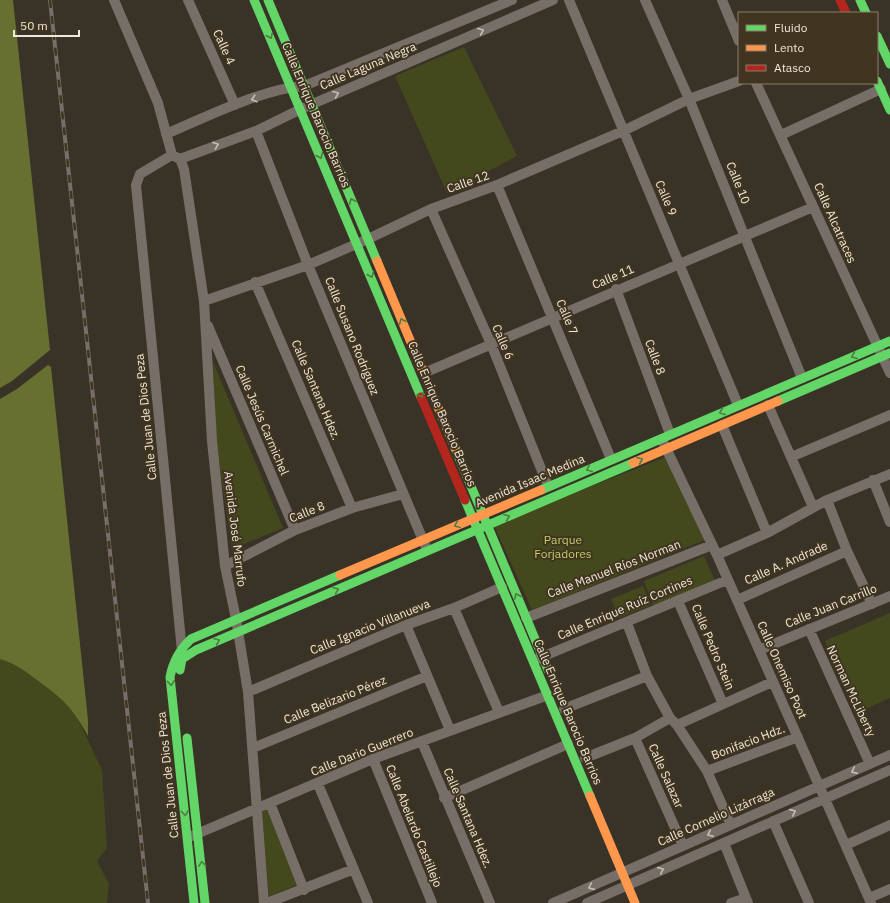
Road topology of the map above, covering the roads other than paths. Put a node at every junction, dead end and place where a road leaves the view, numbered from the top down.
1 (114, 0) edge
2 (188, 0) edge
3 (254, 0) edge
4 (268, 0) edge
5 (512, 0) edge
6 (553, 0) edge
7 (570, 0) edge
8 (645, 0) edge
9 (722, 0) edge
10 (840, 0) edge
11 (860, 0) edge
12 (846, 12) edge
13 (866, 12) edge
14 (453, 25) junction
15 (878, 38) edge
16 (738, 39) edge
17 (459, 40) junction
18 (890, 64) edge
19 (738, 81) edge
20 (756, 84) edge
21 (879, 85) edge
22 (304, 86) junction
23 (291, 87) junction
24 (689, 99) junction
25 (312, 104) junction
26 (235, 105) junction
27 (300, 109) junction
28 (890, 110) edge
29 (256, 131) junction
30 (623, 131) junction
31 (166, 134) junction
32 (781, 134) junction
33 (176, 157) junction
34 (136, 185) joint
35 (497, 185) junction
36 (813, 207) junction
37 (431, 209) junction
38 (745, 236) junction
39 (368, 239) junction
40 (357, 244) junction
41 (679, 263) junction
42 (308, 265) junction
43 (255, 282) junction
44 (616, 289) junction
45 (204, 301) junction
46 (553, 317) junction
47 (205, 320) junction
48 (890, 341) edge
49 (491, 344) junction
50 (877, 346) junction
51 (886, 355) edge
52 (424, 372) junction
53 (890, 373) edge
54 (802, 378) junction
55 (738, 405) junction
56 (768, 405) junction
57 (890, 415) edge
58 (722, 425) junction
59 (666, 436) junction
60 (666, 449) junction
61 (791, 457) junction
62 (611, 460) junction
63 (890, 474) edge
64 (873, 480) junction
65 (548, 486) junction
66 (403, 494) junction
67 (827, 500) junction
68 (813, 507) junction
69 (352, 508) junction
70 (483, 514) junction
71 (473, 518) junction
72 (890, 522) edge
73 (487, 525) junction
74 (478, 529) junction
75 (294, 530) junction
76 (767, 533) junction
77 (423, 540) junction
78 (712, 545) junction
79 (428, 551) junction
80 (847, 551) junction
81 (717, 555) junction
82 (364, 565) junction
83 (224, 566) junction
84 (369, 576) junction
85 (727, 580) junction
86 (502, 587) junction
87 (890, 596) edge
88 (737, 600) junction
89 (678, 601) junction
90 (872, 604) junction
91 (454, 608) junction
92 (526, 618) junction
93 (236, 619) junction
94 (627, 623) junction
95 (406, 625) junction
96 (809, 630) junction
97 (238, 632) junction
98 (182, 647) junction
99 (759, 650) junction
100 (182, 659) junction
101 (538, 659) junction
102 (427, 676) junction
103 (550, 676) dead end
104 (647, 676) junction
105 (772, 682) junction
106 (248, 692) junction
107 (559, 701) junction
108 (723, 704) junction
109 (499, 712) junction
110 (183, 713) dead end
111 (670, 718) junction
112 (677, 726) junction
113 (185, 728) dead end
114 (450, 730) junction
115 (798, 737) junction
116 (635, 738) junction
117 (422, 742) junction
118 (568, 744) junction
119 (253, 748) junction
120 (890, 755) edge
121 (373, 759) junction
122 (586, 762) joint
123 (870, 764) junction
124 (890, 770) edge
125 (708, 771) junction
126 (318, 784) junction
127 (819, 786) junction
128 (444, 798) junction
129 (824, 799) junction
130 (270, 804) junction
131 (258, 809) junction
132 (773, 821) junction
133 (731, 825) junction
134 (890, 825) edge
135 (199, 834) junction
136 (188, 838) junction
137 (724, 843) junction
138 (846, 845) junction
139 (683, 846) junction
140 (354, 869) junction
141 (627, 871) junction
142 (632, 883) junction
143 (890, 889) edge
144 (304, 890) junction
145 (747, 900) edge
146 (870, 900) edge
147 (194, 903) edge
148 (205, 903) edge
149 (266, 903) edge
150 (368, 903) edge
151 (432, 903) edge
152 (490, 903) edge
153 (553, 903) edge
154 (587, 903) edge
155 (635, 903) edge
156 (645, 903) edge
157 (731, 903) edge
158 (809, 903) edge

1 - 31 street
2 - 26 street, Calle 4
3 -> 23 main road, Calle Enrique Barocio Barrios
4 - 22 main road, Calle Enrique Barocio Barrios
5 - 14 street, Calle Laguna Negra
17 -> 6 street, Calle Laguna Negra
7 - 30 street, Calle 9
8 - 24 street, Calle 10
9 - 16 street
10 - 12 main road
11 - 13 main road
14 - 17 street
14 - 22 street, Calle Laguna Negra
15 - 18 main road
25 -> 17 street, Calle Laguna Negra
19 - 24 street, Calle 12
20 - 32 street, Calle Alcatraces
21 - 28 main road
21 - 32 street
22 - 23 street, Calle Laguna Negra
22 - 25 main road, Calle Enrique Barocio Barrios
23 -> 26 street, Calle Laguna Negra
23 - 27 main road, Calle Enrique Barocio Barrios
24 - 30 street, Calle 12
24 - 38 street, Calle 10
25 - 27 street, Calle Laguna Negra
39 -> 25 main road, Calle Enrique Barocio Barrios
26 - 31 street, Calle Laguna Negra
27 - 29 street, Calle Laguna Negra
27 -> 40 main road, Calle Enrique Barocio Barrios
33 -> 29 street, Calle Laguna Negra
29 - 42 street, Calle Susano Rodríguez
30 - 35 street, Calle 12
30 - 41 street, Calle 9
31 - 33 street
32 - 36 street, Calle Alcatraces
33 - 34 street, Calle Laguna Negra
33 - 45 street, Avenida José Marrufo
34 - 98 street, Calle Juan de Dios Peza
35 - 37 street, Calle 12
35 - 46 street, Calle 7
36 - 38 street, Calle 11
36 - 50 street, Calle Alcatraces
37 - 39 street, Calle 12
37 - 49 street, Calle 6
38 - 41 street, Calle 11
38 - 54 street, Calle 10
39 - 40 street, Calle 12
52 -> 39 main road, Calle Enrique Barocio Barrios
40 - 42 street, Calle 12
40 -> 71 main road, Calle Enrique Barocio Barrios
41 - 44 street, Calle 11
41 - 55 street, Calle 9
42 - 43 street, Calle 12
42 - 66 street, Calle Susano Rodríguez
43 - 45 street, Calle 12
43 - 69 street, Calle Santana Hdez.
44 - 46 street, Calle 11
44 - 59 street, Calle 8
45 - 47 street, Avenida José Marrufo
46 - 49 street, Calle 11
46 - 62 street, Calle 7
47 - 75 street, Calle Jesús Carmichel
47 - 83 street, Avenida José Marrufo
48 - 50 main road, Avenida Isaac Medina
49 - 52 street, Calle 11
49 - 65 street, Calle 6
50 - 51 street, Calle Alcatraces
50 -> 54 main road, Avenida Isaac Medina
51 - 53 street, Calle Alcatraces
51 - 56 main road, Avenida Isaac Medina
52 - 70 main road, Calle Enrique Barocio Barrios
54 - 55 main road, Avenida Isaac Medina
55 -> 59 main road, Avenida Isaac Medina
56 - 58 main road, Avenida Isaac Medina
56 - 61 street
57 - 61 street
58 - 60 main road, Avenida Isaac Medina
58 - 76 street
59 - 60 street, Calle 8
59 - 62 main road, Avenida Isaac Medina
73 -> 60 main road, Avenida Isaac Medina
60 - 78 street, Calle Onemiso Poot
61 - 68 street
62 -> 65 main road, Avenida Isaac Medina
63 - 64 street
64 - 67 street
64 - 72 street
65 - 70 main road, Avenida Isaac Medina
66 - 69 street, Calle 8
66 - 77 street, Calle Susano Rodríguez
67 - 68 street
67 - 80 street
68 - 76 street
69 - 75 street, Calle 8
70 - 71 main road, Avenida Isaac Medina
70 - 73 main road, Calle Enrique Barocio Barrios
71 - 74 main road, Calle Enrique Barocio Barrios
71 -> 77 main road, Avenida Isaac Medina
73 - 74 main road, Avenida Isaac Medina
92 -> 73 main road, Calle Enrique Barocio Barrios
74 - 79 main road, Avenida Isaac Medina
74 - 86 main road, Calle Enrique Barocio Barrios
75 - 83 street, Calle 8
76 - 81 street
77 - 79 street, Calle Susano Rodríguez
77 - 82 main road, Avenida Isaac Medina
78 - 81 street, Calle Onemiso Poot
78 - 92 street, Calle Manuel Ríos Norman
79 - 84 main road, Avenida Isaac Medina
80 - 88 street, Calle A. Andrade
80 - 90 street
81 - 85 street, Calle Onemiso Poot
82 - 84 main road
82 - 93 main road, Avenida Isaac Medina
83 - 93 street, Avenida José Marrufo
97 -> 84 main road, Avenida Isaac Medina
85 - 88 street, Calle Onemiso Poot
85 - 89 street, Calle Enrique Ruíz Cortines
86 - 91 street, Calle Ignacio Villanueva
86 - 101 main road, Calle Enrique Barocio Barrios
87 - 90 street, Calle Juan Carrillo
88 - 99 street, Calle Onemiso Poot
89 - 94 street, Calle Enrique Ruíz Cortines
89 - 108 street, Calle Pedro Stein
90 - 96 street, Calle Juan Carrillo
91 - 95 street, Calle Ignacio Villanueva
91 - 109 street
92 - 101 main road, Calle Enrique Barocio Barrios
93 - 97 street, Avenida José Marrufo
93 - 98 main road, Avenida Isaac Medina
94 - 101 street, Calle Enrique Ruíz Cortines
94 - 104 street
95 - 102 street
95 - 106 street, Calle Ignacio Villanueva
96 - 99 street, Calle Juan Carrillo
96 - 123 street, Norman McLiberty
100 -> 97 main road, Avenida Isaac Medina
97 - 106 street, Avenida José Marrufo
98 - 100 street, Calle Juan de Dios Peza
98 -> 136 main road, Calle Juan de Dios Peza
99 - 105 street, Calle Onemiso Poot
100 - 110 main road, Calle Juan de Dios Peza
101 - 103 main road, Calle Enrique Barocio Barrios
101 - 107 main road, Calle Enrique Barocio Barrios
102 - 114 street
102 - 119 street, Calle Belizario Pérez
104 - 107 street, Calle Dario Guerrero
104 - 111 street
105 - 108 street
105 - 115 street, Calle Onemiso Poot
106 - 119 street, Avenida José Marrufo
107 - 109 street, Calle Dario Guerrero
107 - 118 main road, Calle Enrique Barocio Barrios
108 - 112 street
109 - 114 street, Calle Dario Guerrero
111 - 112 street
111 - 116 street
112 - 125 street
113 - 135 main road, Calle Juan de Dios Peza
114 - 117 street, Calle Dario Guerrero
115 - 125 street, Bonifacio Hdz.
115 - 127 street, Calle Onemiso Poot
116 - 122 street
116 - 139 street, Calle Salazar
117 - 121 street, Calle Dario Guerrero
117 - 128 street, Calle Santana Hdez.
118 - 128 street
118 - 141 main road, Calle Enrique Barocio Barrios
119 - 131 street, Avenida José Marrufo
120 - 123 street, Calle Cornelio Lizárraga
121 - 126 street, Calle Dario Guerrero
121 - 151 street, Calle Abelardo Castillejo
122 - 141 main road, Calle Enrique Barocio Barrios
123 -> 127 street, Calle Cornelio Lizárraga
124 - 129 street
125 - 133 street
126 - 130 street, Calle Dario Guerrero
126 - 140 street
127 - 129 street, Calle Onemiso Poot
127 - 133 street, Calle Cornelio Lizárraga
128 - 152 street, Calle Santana Hdez.
132 -> 129 street
129 - 138 street, Calle Onemiso Poot
130 - 131 street, Calle Dario Guerrero
130 - 144 street
131 - 135 street, Calle Dario Guerrero
131 - 149 street, Avenida José Marrufo
132 - 137 street
132 - 158 street
133 -> 139 street, Calle Cornelio Lizárraga
134 - 138 street
135 - 136 street, Calle Dario Guerrero
148 -> 135 main road, Calle Juan de Dios Peza
136 - 147 main road, Calle Juan de Dios Peza
142 -> 137 street
137 - 145 street
138 - 146 street, Calle Onemiso Poot
139 - 141 street, Calle Cornelio Lizárraga
140 - 144 street
140 - 150 street
141 - 142 main road, Calle Enrique Barocio Barrios
141 -> 153 street, Calle Cornelio Lizárraga
142 - 154 street
142 - 155 main road, Calle Enrique Barocio Barrios
142 - 156 main road, Calle Enrique Barocio Barrios
143 - 146 street
144 - 149 street
145 - 157 street

